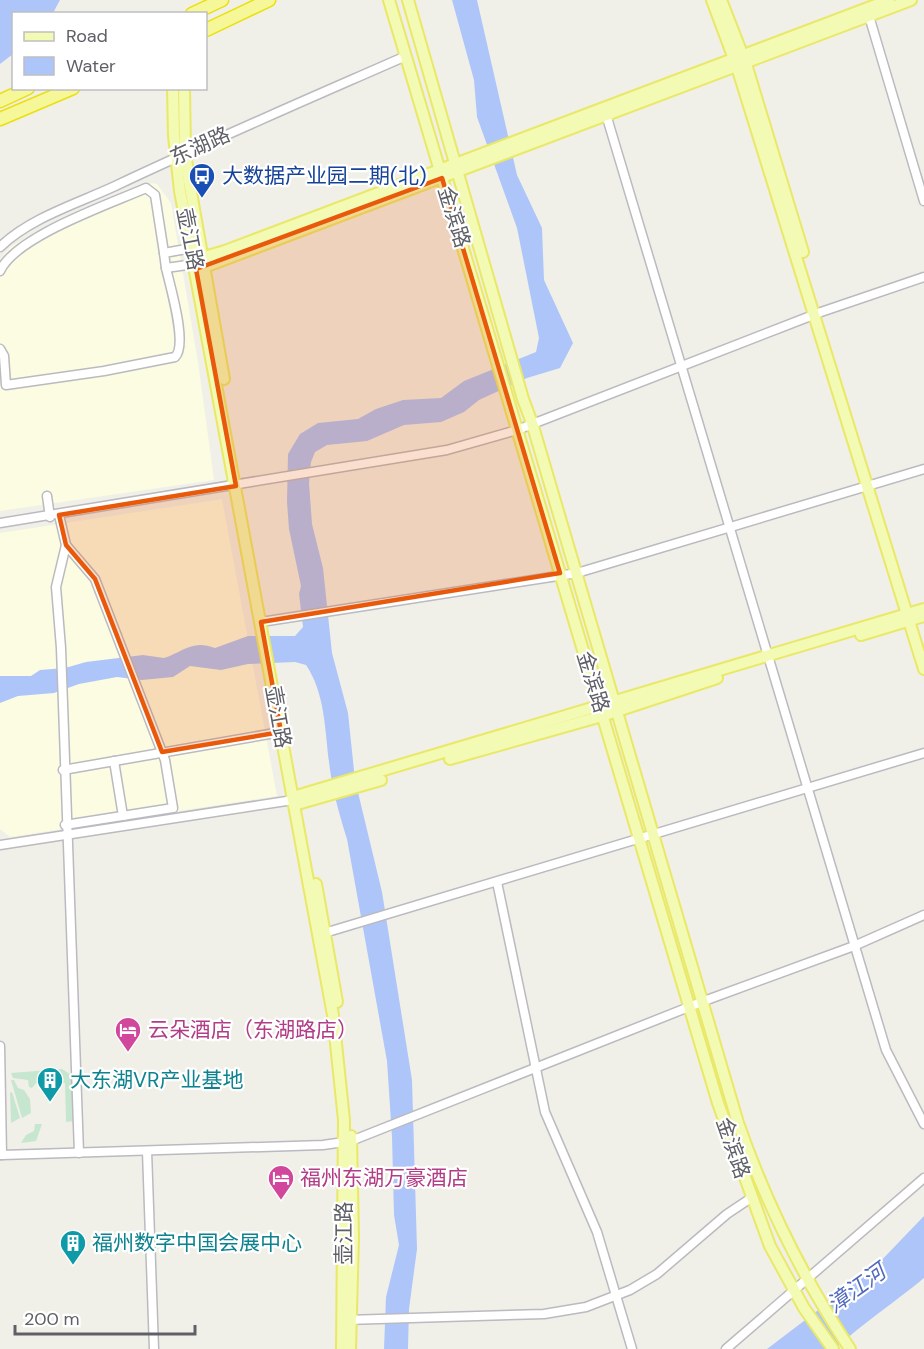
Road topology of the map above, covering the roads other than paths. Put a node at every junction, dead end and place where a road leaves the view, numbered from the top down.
1 (222, 0) edge
2 (270, 0) edge
3 (389, 0) edge
4 (408, 0) edge
5 (712, 0) edge
6 (721, 0) edge
7 (889, 0) edge
8 (911, 0) edge
9 (196, 12) edge
10 (869, 16) junction
11 (207, 30) edge
12 (406, 56) junction
13 (740, 60) junction
14 (24, 90) edge
15 (68, 90) edge
16 (173, 90) edge
17 (184, 90) edge
18 (0, 101) edge
19 (605, 112) junction
20 (0, 119) edge
21 (181, 155) junction
22 (456, 169) junction
23 (441, 174) junction
24 (924, 201) edge
25 (0, 247) edge
26 (192, 248) junction
27 (164, 253) junction
28 (198, 264) junction
29 (166, 268) junction
30 (0, 271) edge
31 (924, 277) edge
32 (818, 313) junction
33 (0, 349) edge
34 (682, 366) junction
35 (3, 386) edge
36 (532, 423) junction
37 (517, 430) junction
38 (924, 469) edge
39 (239, 485) junction
40 (871, 485) junction
41 (47, 496) dead end
42 (59, 515) junction
43 (50, 517) junction
44 (0, 523) edge
45 (730, 528) junction
46 (66, 545) junction
47 (560, 573) junction
48 (577, 573) junction
49 (924, 609) edge
50 (913, 617) edge
51 (265, 625) junction
52 (924, 648) edge
53 (769, 658) junction
54 (272, 667) junction
55 (924, 669) edge
56 (615, 707) junction
57 (601, 711) junction
58 (281, 732) junction
59 (162, 752) junction
60 (924, 753) edge
61 (114, 761) junction
62 (63, 770) junction
63 (807, 787) junction
64 (296, 800) junction
65 (123, 816) junction
66 (65, 825) junction
67 (653, 833) junction
68 (66, 836) junction
69 (640, 838) junction
70 (0, 845) edge
71 (497, 882) junction
72 (924, 915) edge
73 (322, 933) junction
74 (854, 946) junction
75 (694, 967) junction
76 (680, 973) junction
77 (704, 1001) junction
78 (690, 1007) junction
79 (713, 1033) junction
80 (699, 1037) junction
81 (0, 1046) edge
82 (534, 1068) junction
83 (924, 1124) edge
84 (348, 1141) junction
85 (147, 1150) junction
86 (78, 1153) junction
87 (1, 1155) edge
88 (924, 1178) edge
89 (751, 1198) junction
90 (806, 1280) junction
91 (794, 1290) junction
92 (616, 1296) junction
93 (347, 1320) junction
94 (850, 1348) edge
95 (154, 1349) edge
96 (342, 1349) edge
97 (350, 1349) edge
98 (632, 1349) edge
99 (726, 1349) edge
100 (833, 1349) edge

1 - 9 highway
2 - 11 highway
3 - 12 main road, 金滨路
4 - 22 main road, 金滨路
5 - 13 main road
6 - 13 main road
7 - 13 main road
8 - 10 main road
10 - 13 main road
10 - 24 street
12 - 21 street, 东湖路
12 - 23 main road, 金滨路
13 - 19 main road
13 - 32 main road
14 - 18 highway
15 - 20 highway
16 - 21 main road, 壶江路
17 - 21 main road, 壶江路
19 - 22 main road
19 - 34 street
21 - 25 street, 东湖路
21 - 26 main road, 壶江路
21 - 28 main road, 壶江路
22 - 23 main road
22 - 36 main road, 金滨路
23 - 28 main road
23 - 37 main road, 金滨路
26 - 27 street
26 - 28 main road, 壶江路
27 - 29 street
27 - 30 street
28 - 29 street
28 - 39 main road, 壶江路
29 - 35 street
31 - 32 street
32 - 34 street
32 - 40 main road
33 - 35 street
34 - 36 street
34 - 45 street
36 - 37 street
36 - 48 main road, 金滨路
37 - 39 street
37 - 47 main road, 金滨路
38 - 40 street
39 - 42 street
39 - 51 main road, 壶江路
40 - 45 street
40 - 50 main road
41 - 43 street
42 - 43 street
42 - 46 street
43 - 44 street
45 - 48 street
45 - 53 street
46 - 59 street
46 - 62 street
47 - 48 street
47 - 51 street
47 - 57 main road, 金滨路
48 - 56 main road, 金滨路
49 - 50 main road
50 - 52 main road
50 - 53 main road
50 - 55 main road
51 - 54 main road, 壶江路
53 - 56 main road
53 - 63 street
54 - 58 main road, 壶江路
54 - 64 main road, 壶江路
56 - 57 main road
56 - 67 main road, 金滨路
57 - 64 main road
57 - 69 main road, 金滨路
58 - 59 street
58 - 64 main road, 壶江路
59 - 61 street
59 - 65 street
60 - 63 street
61 - 62 street
61 - 65 street
62 - 66 street
63 - 67 street
63 - 74 street
64 - 68 street
64 - 73 main road, 壶江路
65 - 66 street
66 - 68 street
67 - 69 street
67 - 75 main road, 金滨路
68 - 70 street
68 - 86 street
69 - 71 street
69 - 76 main road, 金滨路
71 - 73 street
71 - 82 street
72 - 74 street
73 - 84 main road, 壶江路
74 - 77 street
74 - 83 street
75 - 76 main road
75 - 77 main road, 金滨路
76 - 78 main road, 金滨路
77 - 78 street
77 - 79 main road, 金滨路
78 - 80 main road, 金滨路
78 - 82 street
79 - 80 main road
79 - 90 main road, 金滨路
80 - 89 main road, 金滨路
81 - 87 street
82 - 84 street
82 - 92 street
84 - 85 street
84 - 93 main road, 壶江路
85 - 86 street
85 - 95 street
86 - 87 street
88 - 90 street
89 - 91 main road, 金滨路
89 - 92 street
90 - 91 street
90 - 94 main road, 金滨路
91 - 99 street
91 - 100 main road, 金滨路
92 - 93 street
92 - 98 street
93 - 96 main road, 壶江路
93 - 97 main road, 壶江路

